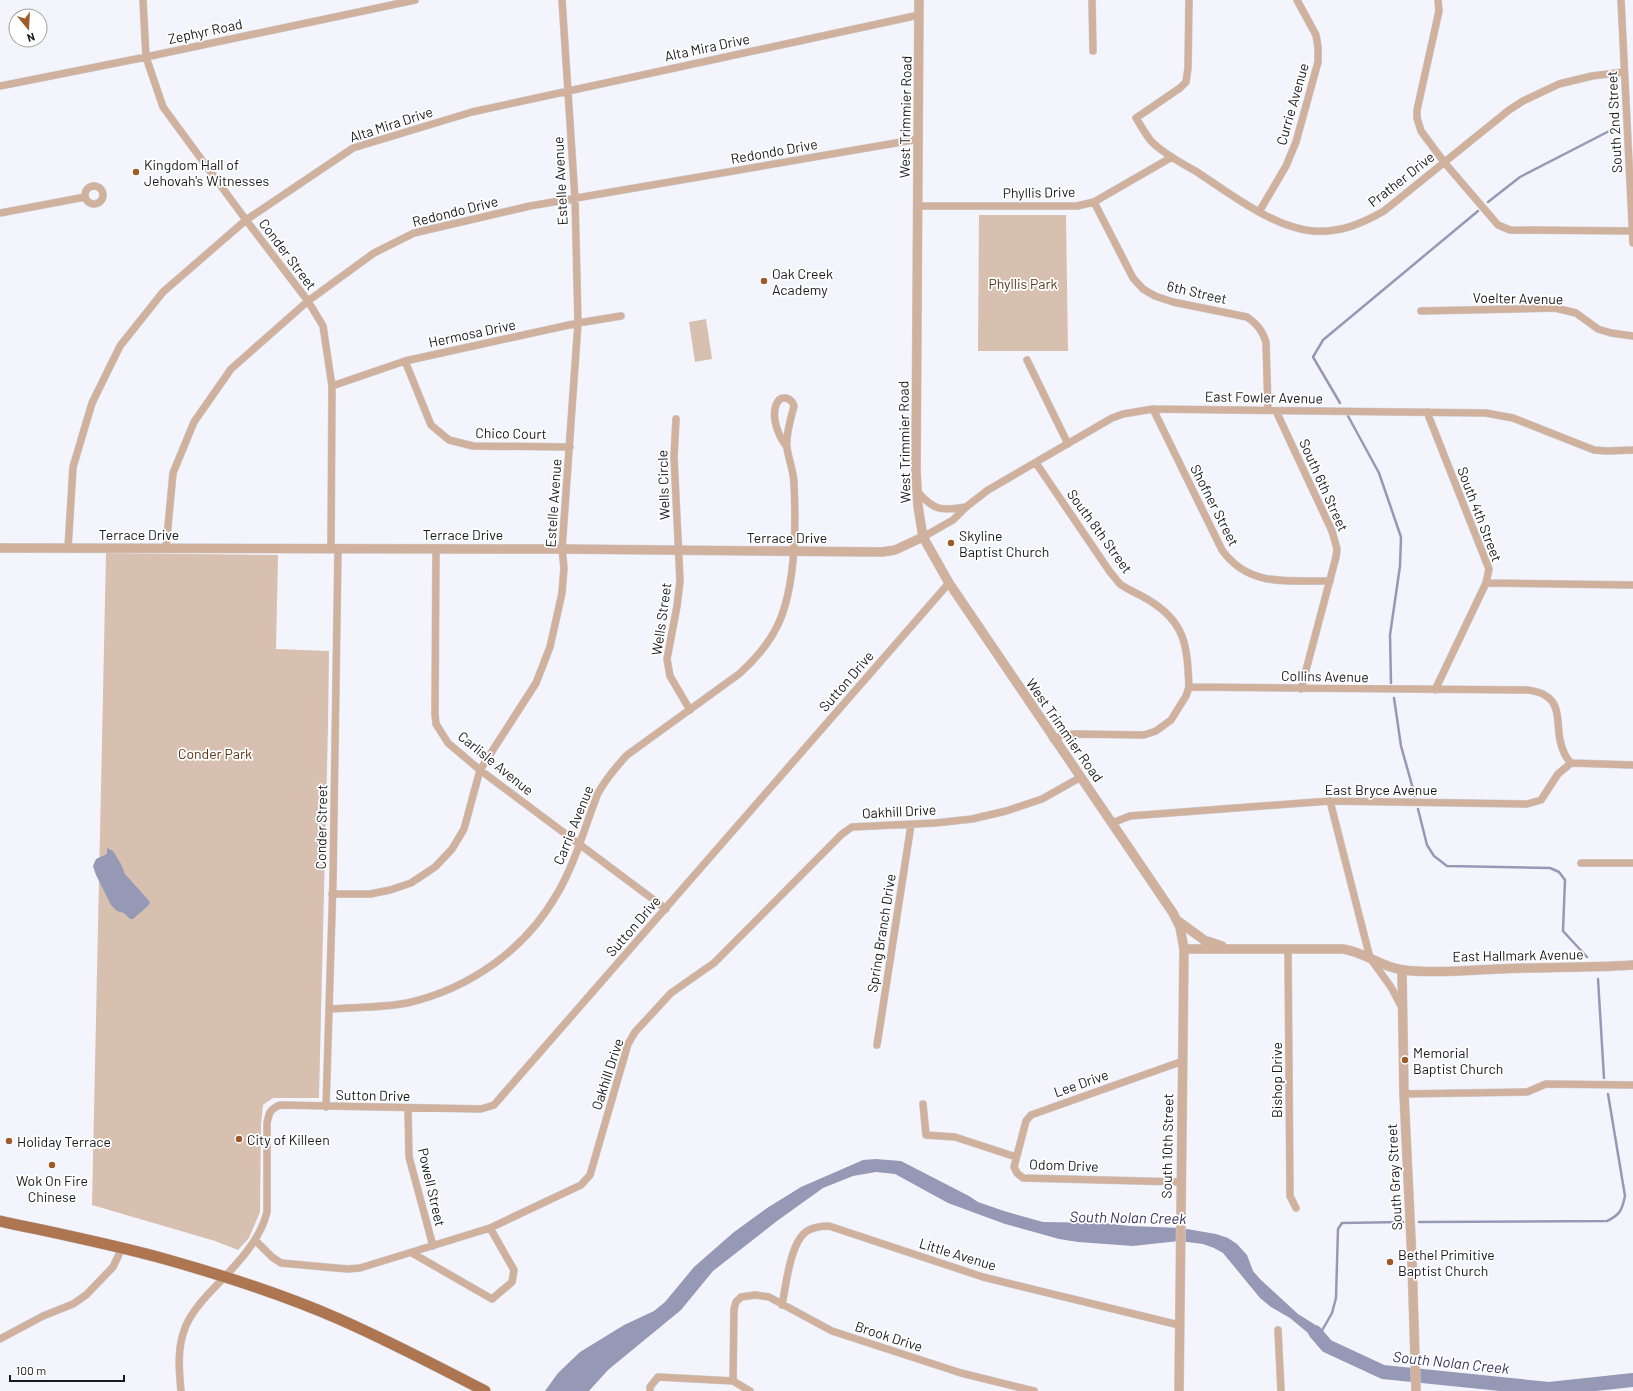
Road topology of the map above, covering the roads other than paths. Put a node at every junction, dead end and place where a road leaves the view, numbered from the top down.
1 (144, 0) edge
2 (415, 0) edge
3 (562, 0) edge
4 (919, 0) edge
5 (1092, 0) edge
6 (1189, 0) edge
7 (1297, 0) edge
8 (1438, 0) edge
9 (1621, 0) edge
10 (919, 15) junction
11 (1093, 51) dead end
12 (146, 57) junction
13 (1624, 72) junction
14 (0, 86) edge
15 (568, 90) junction
16 (919, 140) junction
17 (1172, 157) junction
18 (1444, 162) junction
19 (85, 197) dead end
20 (575, 199) junction
21 (1094, 202) junction
22 (918, 206) junction
23 (1259, 212) junction
24 (0, 213) edge
25 (246, 220) junction
26 (1633, 231) edge
27 (1633, 243) edge
28 (308, 301) junction
29 (1421, 311) dead end
30 (620, 316) dead end
31 (578, 323) junction
32 (1633, 336) edge
33 (1027, 360) dead end
34 (405, 361) junction
35 (332, 386) junction
36 (1153, 409) junction
37 (1268, 410) junction
38 (1276, 411) junction
39 (1427, 412) junction
40 (676, 419) dead end
41 (1068, 444) junction
42 (570, 447) junction
43 (787, 447) junction
44 (1633, 450) edge
45 (1036, 463) junction
46 (917, 492) junction
47 (966, 506) junction
48 (924, 537) junction
49 (0, 548) edge
50 (68, 548) junction
51 (166, 548) junction
52 (335, 548) junction
53 (436, 548) junction
54 (562, 548) junction
55 (680, 551) junction
56 (793, 552) junction
57 (1330, 581) junction
58 (949, 583) junction
59 (1486, 583) junction
60 (1633, 584) edge
61 (1189, 687) junction
62 (1302, 689) junction
63 (1435, 690) junction
64 (690, 710) junction
65 (1053, 739) junction
66 (1571, 763) junction
67 (1633, 765) edge
68 (480, 770) junction
69 (1081, 777) junction
70 (1330, 801) junction
71 (1112, 823) junction
72 (911, 825) junction
73 (579, 843) junction
74 (1581, 863) dead end
75 (1633, 863) edge
76 (332, 894) junction
77 (666, 909) junction
78 (1177, 919) junction
79 (1184, 949) junction
80 (1235, 949) junction
81 (1288, 949) junction
82 (1370, 958) junction
83 (1633, 965) edge
84 (1402, 970) junction
85 (329, 1009) junction
86 (1403, 1009) junction
87 (877, 1044) dead end
88 (1183, 1061) junction
89 (1633, 1085) edge
90 (1404, 1094) junction
91 (923, 1104) dead end
92 (326, 1107) junction
93 (408, 1108) junction
94 (1016, 1158) junction
95 (1181, 1182) junction
96 (1296, 1208) dead end
97 (0, 1221) edge
98 (490, 1228) junction
99 (255, 1240) junction
100 (434, 1246) junction
101 (122, 1248) junction
102 (412, 1253) junction
103 (224, 1277) junction
104 (782, 1305) junction
105 (1180, 1325) junction
106 (1278, 1330) dead end
107 (0, 1339) edge
108 (733, 1381) junction
109 (1011, 1388) edge
110 (181, 1391) edge
111 (485, 1391) edge
112 (650, 1391) edge
113 (750, 1391) edge
114 (1034, 1391) edge
115 (1179, 1391) edge
116 (1281, 1391) edge
117 (1416, 1391) edge

1 - 12 street, Conder Street
2 - 12 street, Zephyr Road
3 - 15 street, Estelle Avenue
4 - 10 street, West Trimmier Road
5 - 11 street
6 - 17 street, Prather Drive
7 - 23 street, Currie Avenue
8 - 18 street
9 - 13 street, South 2nd Street
10 - 15 street, Alta Mira Drive
10 - 16 street, West Trimmier Road
12 - 14 street, Zephyr Road
12 - 25 street, Conder Street
13 - 18 street, Prather Drive
13 - 26 street, South 2nd Street
15 - 20 street, Estelle Avenue
15 - 25 street, Alta Mira Drive
16 - 20 street, Redondo Drive
16 - 22 street, West Trimmier Road
17 - 21 street, Phyllis Drive
17 - 23 street, Prather Drive
18 - 23 street, Prather Drive
18 - 26 street
19 - 24 street
20 - 28 street, Redondo Drive
20 - 31 street, Estelle Avenue
21 - 22 street, Phyllis Drive
21 - 37 street, 6th Street
22 - 46 street, West Trimmier Road
25 - 28 street, Conder Street
25 - 50 street, Alta Mira Drive
26 - 27 street, South 2nd Street
28 - 35 street, Conder Street
28 - 51 street, Redondo Drive
29 - 32 street, Voelter Avenue
30 - 31 street, Hermosa Drive
31 - 34 street, Hermosa Drive
31 - 42 street, Estelle Avenue
33 - 41 street
34 - 35 street, Hermosa Drive
34 - 42 street, Chico Court
35 - 52 street, Conder Street
36 - 37 street, East Fowler Avenue
36 - 41 street, East Fowler Avenue
36 - 57 street, Shofner Street
37 - 38 street, East Fowler Avenue
38 - 39 street, East Fowler Avenue
38 - 57 street, South 6th Street
39 - 44 street, East Fowler Avenue
39 - 59 street, South 4th Street
40 - 55 street, Wells Circle
41 - 45 street, East Fowler Avenue
42 - 54 street, Estelle Avenue
43 - 43 street
43 - 56 street, Carrie Avenue
45 - 47 street, East Fowler Avenue
45 - 61 street, South 8th Street
46 - 47 street
46 - 48 street, West Trimmier Road
47 - 48 street, East Fowler Avenue
48 - 56 street, Terrace Drive
48 - 58 street, West Trimmier Road
49 - 50 street, Terrace Drive
50 - 51 street, Terrace Drive
51 - 52 street, Terrace Drive
52 - 53 street, Terrace Drive
52 - 76 street, Conder Street
53 - 54 street, Terrace Drive
53 - 68 street, Carlisle Avenue
54 - 55 street, Terrace Drive
54 - 68 street, Estelle Avenue
55 - 56 street, Terrace Drive
55 - 64 street, Wells Street
56 - 64 street, Carrie Avenue
57 - 62 street, South 6th Street
58 - 65 street, West Trimmier Road
58 - 77 street, Sutton Drive
59 - 60 street
59 - 63 street, South 4th Street
61 - 62 street, Collins Avenue
61 - 65 street
62 - 63 street, Collins Avenue
63 - 66 street, Collins Avenue
64 - 73 street, Carrie Avenue
65 - 69 street, West Trimmier Road
66 - 67 street
66 - 70 street, East Bryce Avenue
68 - 73 street, Carlisle Avenue
68 - 76 street, Estelle Avenue
69 - 71 street, West Trimmier Road
69 - 72 street, Oakhill Drive
70 - 71 street, East Bryce Avenue
70 - 82 street, South Gray Street
71 - 78 street, West Trimmier Road
72 - 87 street, Spring Branch Drive
72 - 98 street, Oakhill Drive
73 - 77 street, Carlisle Avenue
73 - 85 street, Carrie Avenue
74 - 75 street
76 - 85 street, Conder Street
77 - 93 street, Sutton Drive
78 - 79 street, West Trimmier Road
78 - 80 street
79 - 80 street, East Hallmark Avenue
79 - 88 street, South 10th Street
80 - 81 street, East Hallmark Avenue
81 - 82 street, East Hallmark Avenue
81 - 96 street, Bishop Drive
82 - 84 street, East Hallmark Avenue
82 - 86 street, South Gray Street
83 - 84 street, East Hallmark Avenue
84 - 86 street, South Gray Street
85 - 92 street, Conder Street
86 - 90 street, South Gray Street
88 - 94 street, Lee Drive
88 - 95 street, South 10th Street
89 - 90 street
90 - 117 street, South Gray Street
91 - 94 street, Odom Drive
92 - 93 street, Sutton Drive
92 - 99 street, Sutton Drive
93 - 100 street, Powell Street
94 - 95 street, Odom Drive
95 - 105 street, South 10th Street
97 - 101 main road
98 - 100 street, Oakhill Drive
98 - 102 street
99 - 102 street, Oakhill Drive
99 - 103 street
100 - 102 street, Oakhill Drive
101 - 103 main road
101 - 107 street
103 - 110 street
103 - 111 main road
104 - 105 street, Little Avenue
104 - 108 street, Brook Drive
104 - 109 street, Brook Drive
105 - 115 street, South 10th Street
106 - 116 street
108 - 112 street
108 - 113 street
109 - 114 street, Brook Drive

